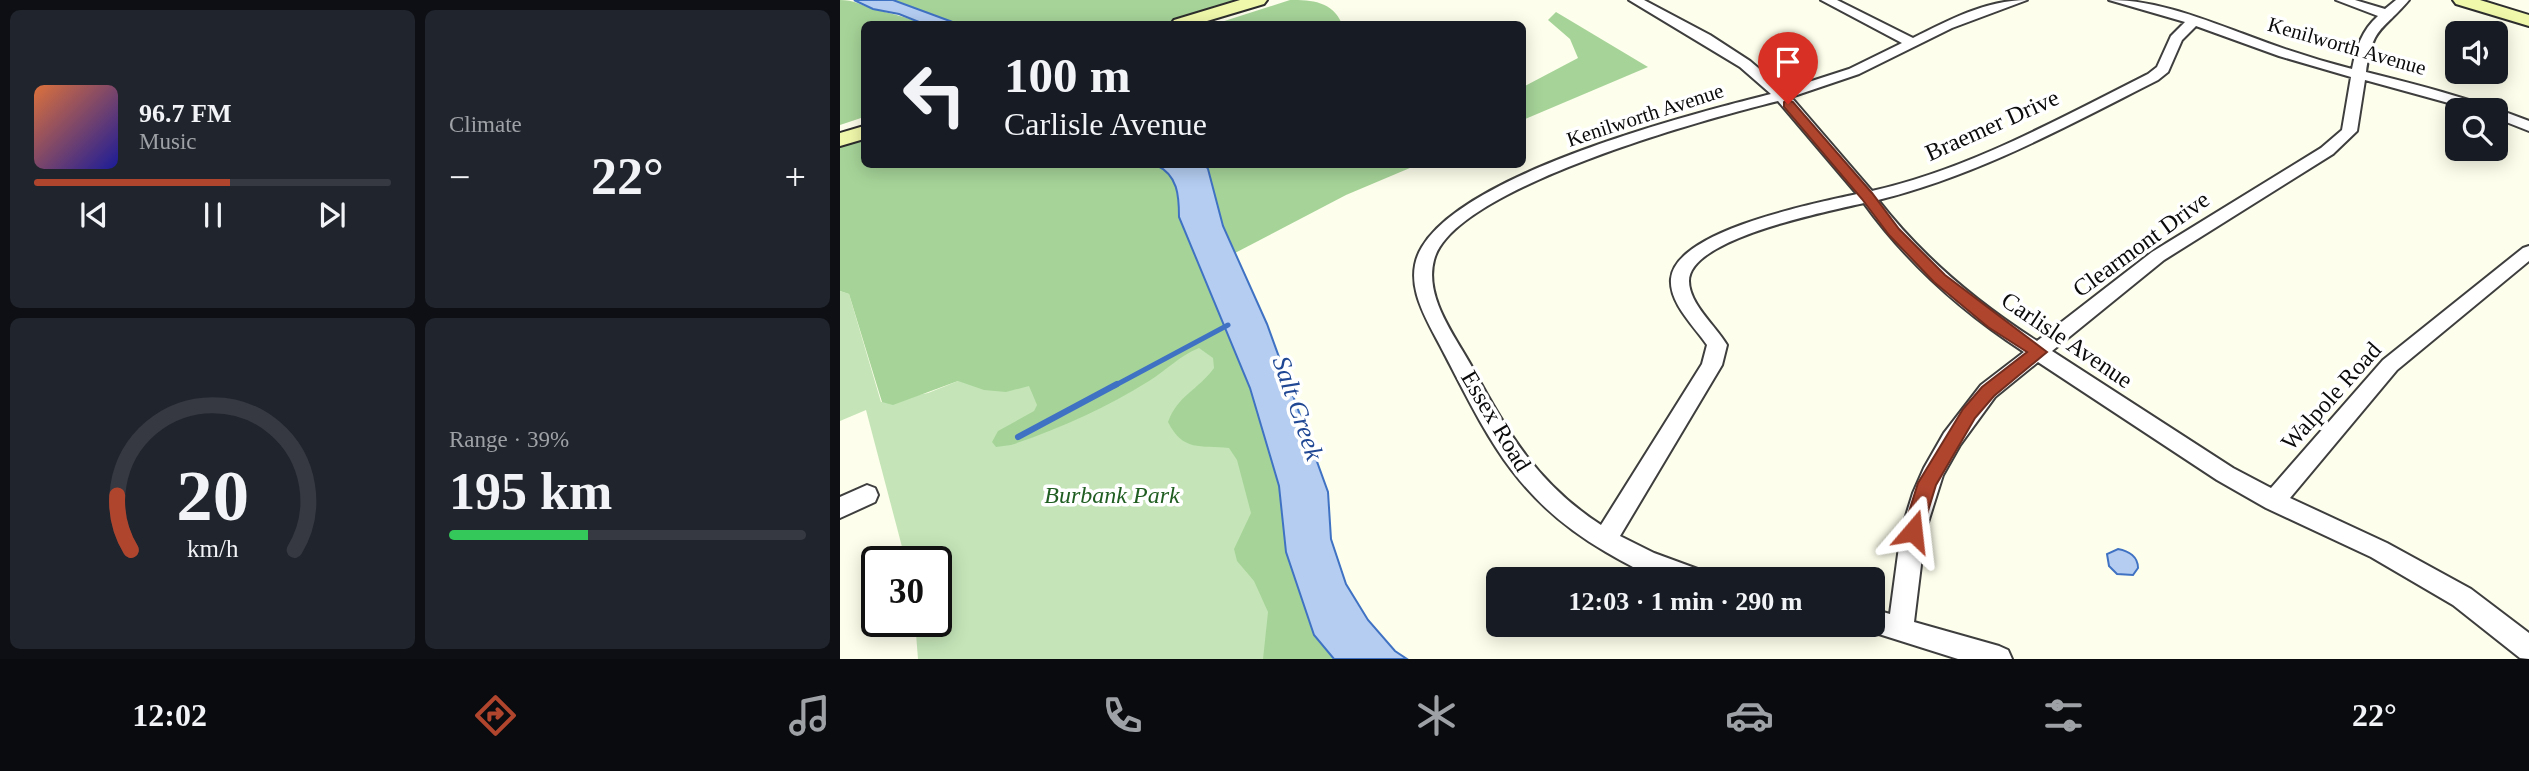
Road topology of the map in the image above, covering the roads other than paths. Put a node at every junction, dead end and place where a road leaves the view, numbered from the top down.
1 (1258, 0) edge
2 (1277, 0) edge
3 (1635, 0) edge
4 (1827, 0) edge
5 (2021, 0) edge
6 (2115, 0) edge
7 (2342, 0) edge
8 (2403, 0) edge
9 (2462, 0) edge
10 (2484, 0) edge
11 (2386, 14) junction
12 (2529, 14) edge
13 (2195, 20) junction
14 (1191, 21) edge
15 (1210, 21) edge
16 (2529, 21) edge
17 (1913, 43) junction
18 (2358, 74) junction
19 (1781, 95) junction
20 (2449, 98) edge
21 (2508, 118) edge
22 (861, 125) edge
23 (2529, 126) edge
24 (840, 132) edge
25 (861, 133) edge
26 (840, 140) edge
27 (1867, 196) junction
28 (1480, 203) joint
29 (2529, 252) edge
30 (2039, 352) junction
31 (867, 495) dead end
32 (2274, 501) junction
33 (840, 508) edge
34 (1605, 540) junction
35 (1658, 567) edge
36 (1885, 624) edge
37 (1901, 628) junction
38 (2529, 649) edge
39 (1999, 659) edge

1 - 14 main road
2 - 15 main road
3 - 19 street, Carlisle Avenue
4 - 17 street
5 - 17 street, Kenilworth Avenue
6 - 13 street, Kenilworth Avenue
7 - 11 street
8 - 11 street, Clearmont Drive
9 - 16 main road
10 - 12 main road
11 - 18 street, Clearmont Drive
13 - 18 street, Kenilworth Avenue
13 - 27 street, Braemer Drive
17 - 19 street, Kenilworth Avenue
18 - 20 street, Kenilworth Avenue
18 - 30 street, Clearmont Drive
19 - 27 street, Carlisle Avenue
19 - 28 street, Kenilworth Avenue
21 - 23 street
22 - 24 main road
25 - 26 main road
27 - 30 street, Carlisle Avenue
27 - 34 street, Braemer Drive
28 - 34 street, Essex Road
29 - 32 street, Walpole Road
30 - 32 street, Carlisle Avenue
30 - 37 street, Clearmont Drive
31 - 33 street
32 - 38 street, Carlisle Avenue
34 - 35 street, Essex Road
36 - 37 street
37 - 39 street

